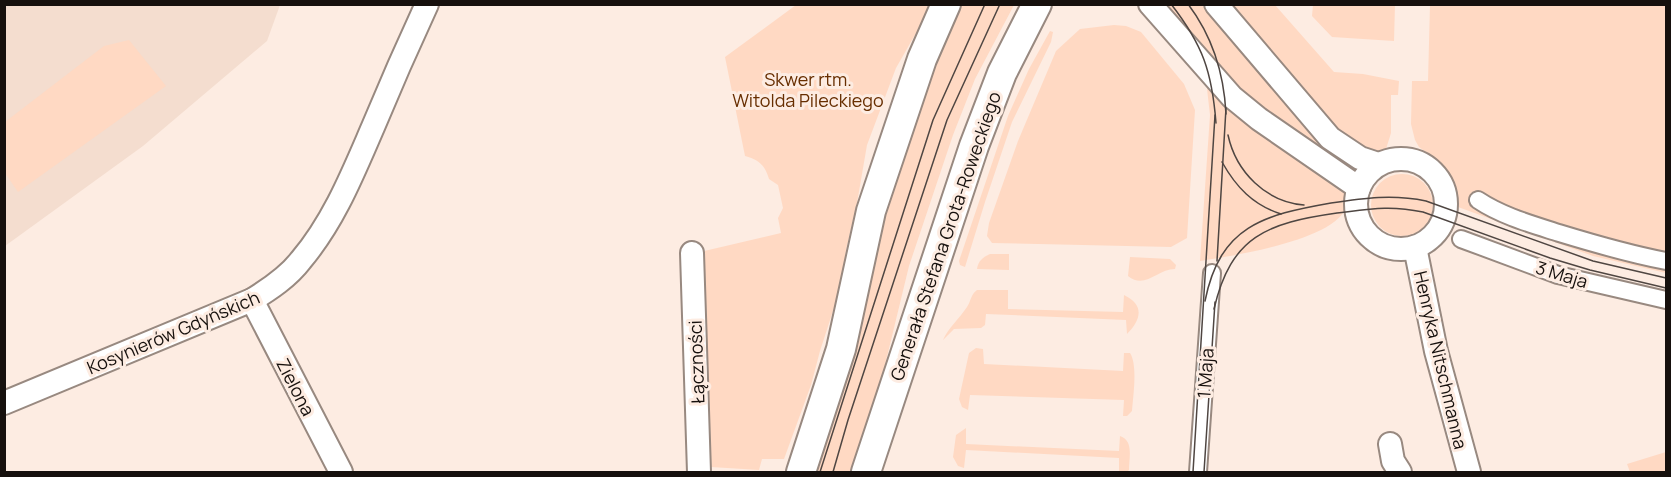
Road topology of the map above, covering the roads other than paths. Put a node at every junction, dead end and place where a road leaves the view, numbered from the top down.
1 (427, 4) edge
2 (946, 4) edge
3 (1037, 4) edge
4 (1053, 4) edge
5 (1150, 4) edge
6 (1216, 4) edge
7 (1018, 39) junction
8 (1378, 164) junction
9 (1359, 188) junction
10 (1478, 200) dead end
11 (1461, 239) dead end
12 (1415, 247) junction
13 (692, 252) dead end
14 (1666, 261) edge
15 (1212, 273) dead end
16 (252, 300) junction
17 (1666, 300) edge
18 (4, 403) edge
19 (1390, 444) dead end
20 (341, 472) edge
21 (699, 472) edge
22 (801, 472) edge
23 (866, 472) edge
24 (1198, 472) edge
25 (1400, 472) edge
26 (1468, 472) edge

1 - 16 street, Kosynierów Gdyńskich
2 - 22 street
3 - 7 street, Generała Stefana Grota-Roweckiego
4 - 7 street
5 - 9 street
6 - 8 street
7 - 23 street, Generała Stefana Grota-Roweckiego
8 - 9 street
8 - 12 street
9 - 12 street
10 - 14 street
11 - 17 street, 3 Maja
12 - 26 street, Henryka Nitschmanna
13 - 21 street, Łączności
15 - 24 street, 1 Maja
16 - 18 street, Kosynierów Gdyńskich
16 - 20 street, Zielona
19 - 25 street

